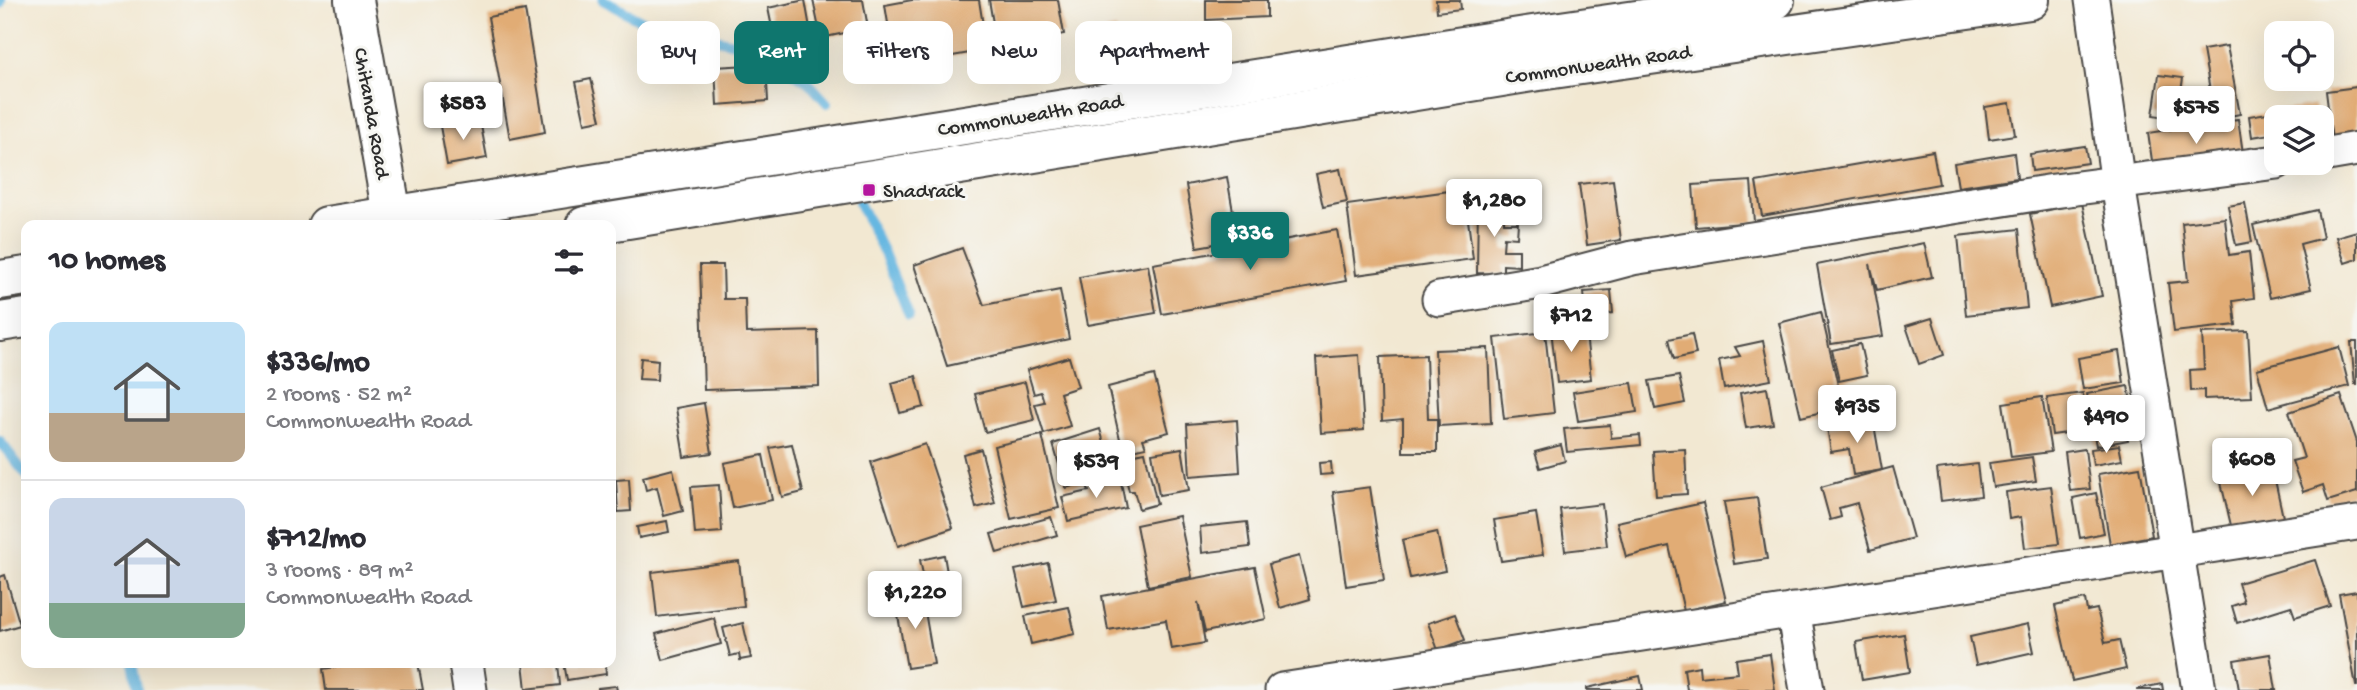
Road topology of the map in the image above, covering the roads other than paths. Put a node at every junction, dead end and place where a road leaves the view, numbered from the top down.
1 (354, 0) edge
2 (1775, 0) edge
3 (2030, 0) edge
4 (2092, 0) edge
5 (2357, 149) edge
6 (2334, 153) edge
7 (2264, 164) edge
8 (2118, 184) junction
9 (393, 220) edge
10 (616, 221) edge
11 (21, 277) edge
12 (0, 280) edge
13 (1439, 299) dead end
14 (21, 319) edge
15 (0, 322) edge
16 (2357, 523) edge
17 (2177, 552) junction
18 (1793, 610) junction
19 (467, 668) edge
20 (1407, 680) edge
21 (470, 690) edge
22 (1282, 690) edge
23 (1807, 690) edge
24 (2199, 690) edge

1 - 9 main road, Chitanda Road
2 - 9 main road, Commonwealth Road
3 - 10 main road, Commonwealth Road
4 - 8 street
5 - 6 street
7 - 8 street
8 - 13 street
8 - 17 street
11 - 12 main road
14 - 15 main road
16 - 17 street
17 - 18 street
17 - 24 street
18 - 20 street
18 - 23 street
19 - 21 street
20 - 22 street

